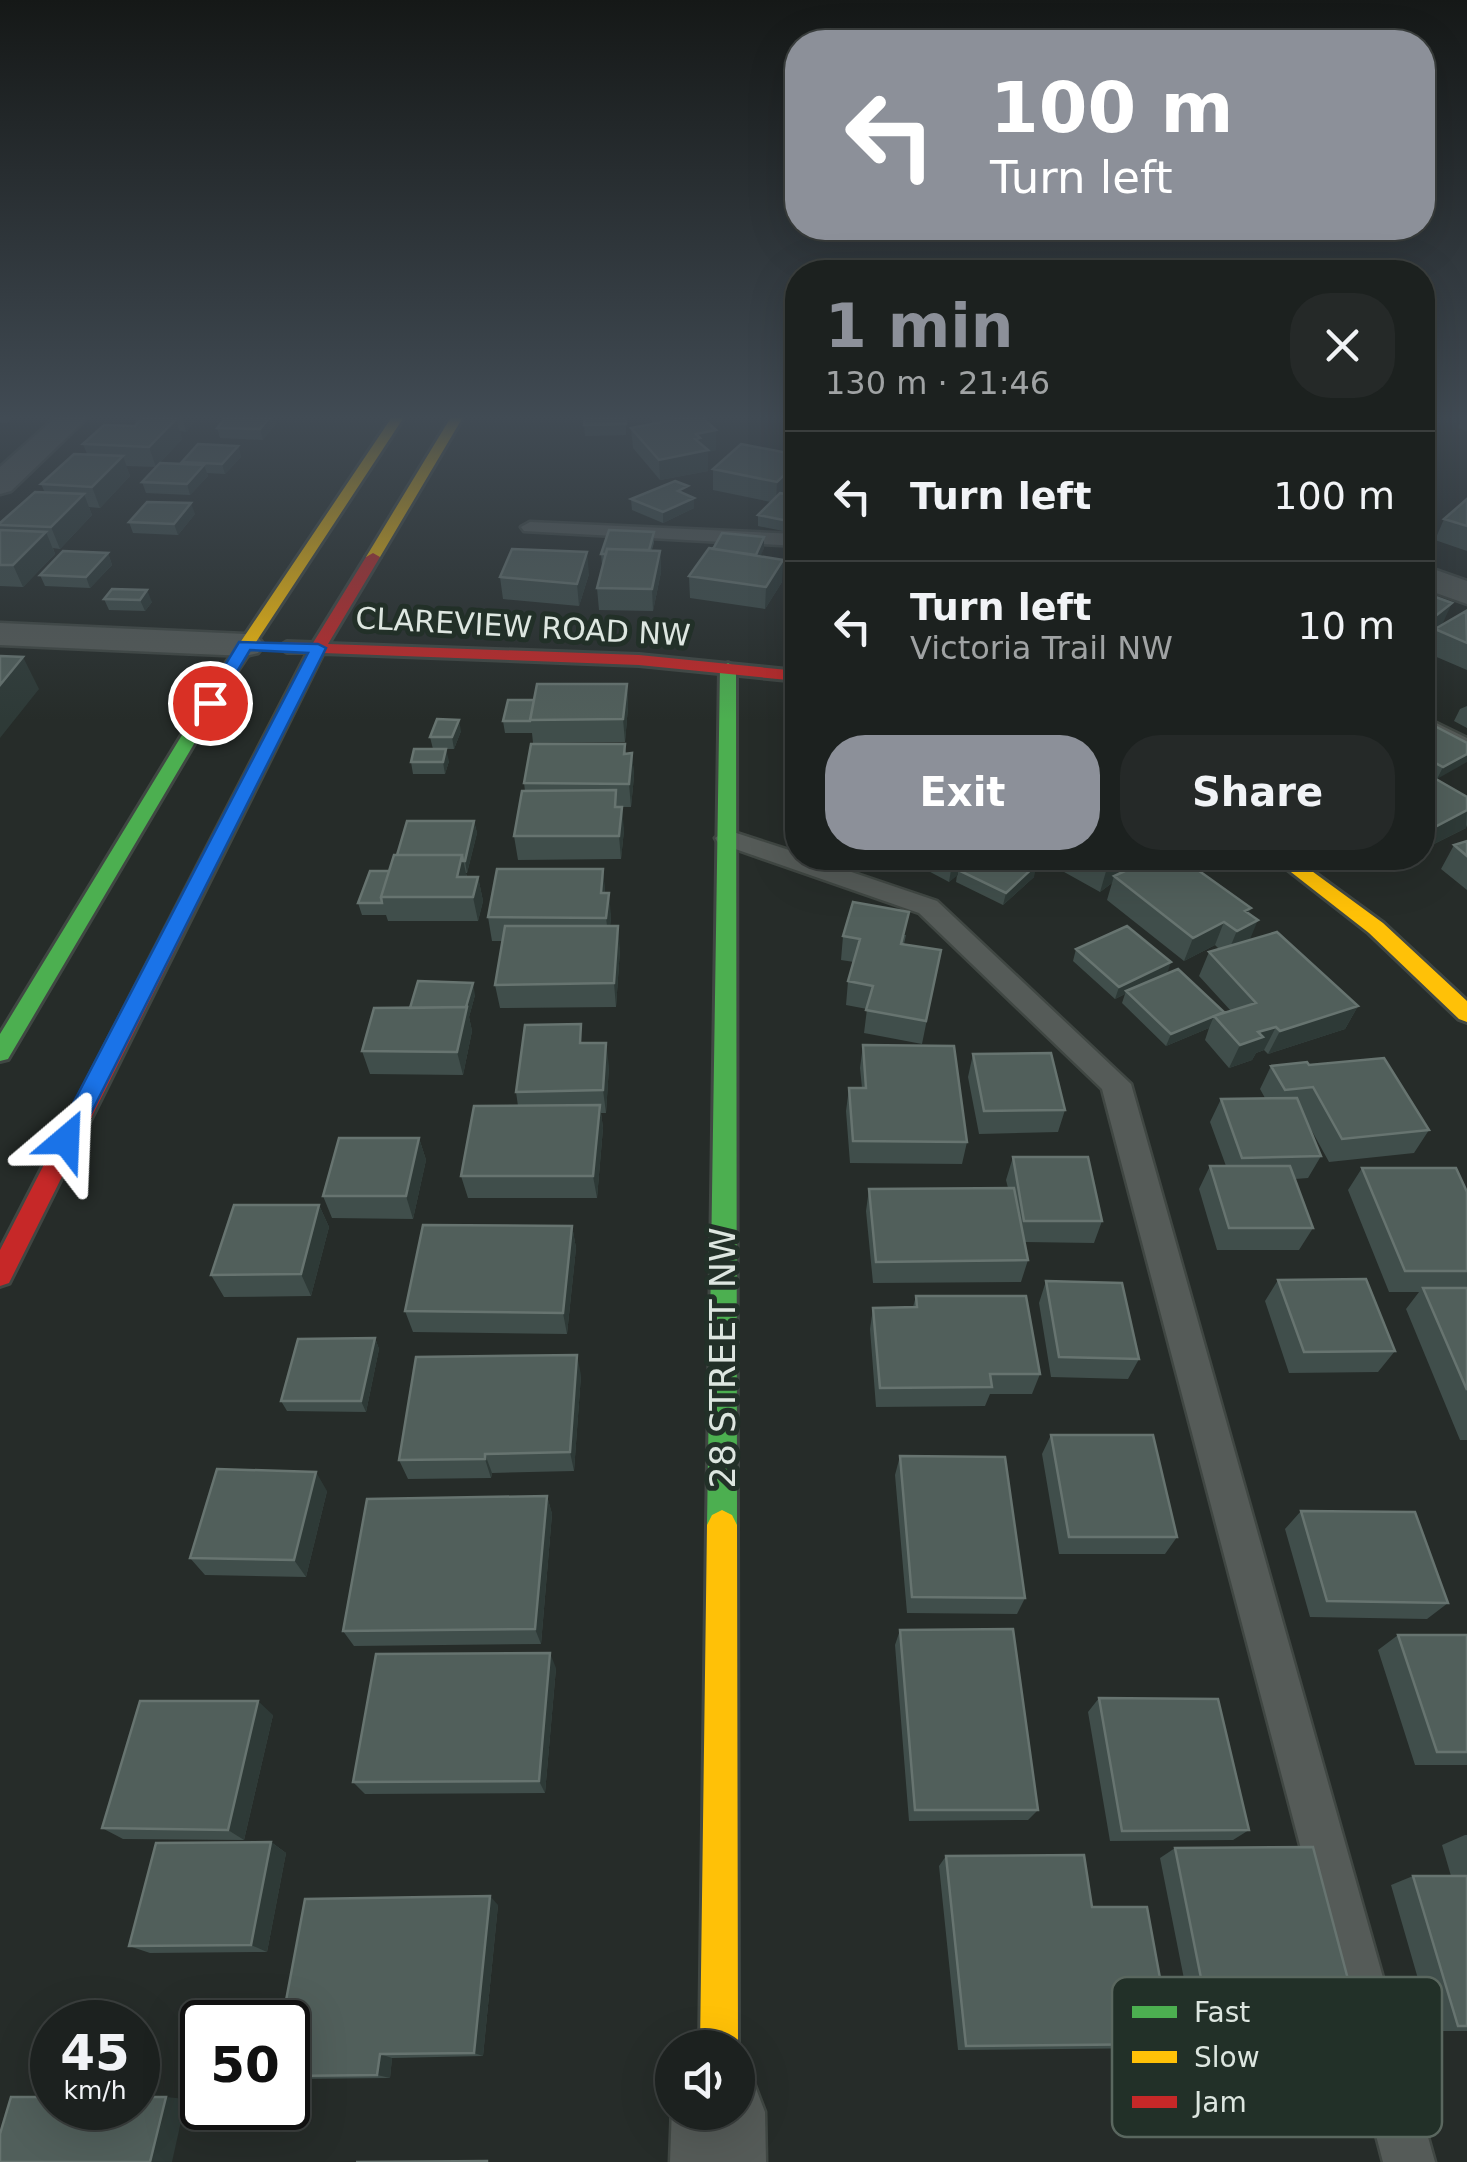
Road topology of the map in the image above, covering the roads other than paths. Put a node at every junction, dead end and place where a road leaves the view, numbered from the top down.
1 (331, 518) edge
2 (396, 518) edge
3 (530, 527) dead end
4 (785, 539) edge
5 (1435, 581) edge
6 (1467, 593) edge
7 (0, 634) edge
8 (245, 646) junction
9 (318, 648) junction
10 (728, 668) junction
11 (785, 675) edge
12 (1435, 731) edge
13 (1467, 747) edge
14 (727, 838) junction
15 (785, 858) edge
16 (820, 870) edge
17 (1298, 870) edge
18 (1467, 1014) edge
19 (0, 1053) edge
20 (0, 1275) edge
21 (1359, 1977) edge
22 (719, 2030) edge
23 (718, 2130) edge
24 (1402, 2137) edge
25 (718, 2162) edge
26 (1409, 2162) edge

1 - 8 main road
2 - 9 main road
3 - 4 lane
5 - 6 street
7 - 8 street
8 - 9 main road, CLAREVIEW ROAD NW
8 - 19 main road
9 - 10 main road, CLAREVIEW ROAD NW
9 - 20 main road
10 - 11 main road, CLAREVIEW ROAD NW
10 - 14 main road, 28 STREET NW
12 - 13 lane
14 - 15 lane
14 - 22 main road, 28 STREET NW
16 - 21 lane
17 - 18 main road
23 - 25 street
24 - 26 lane

